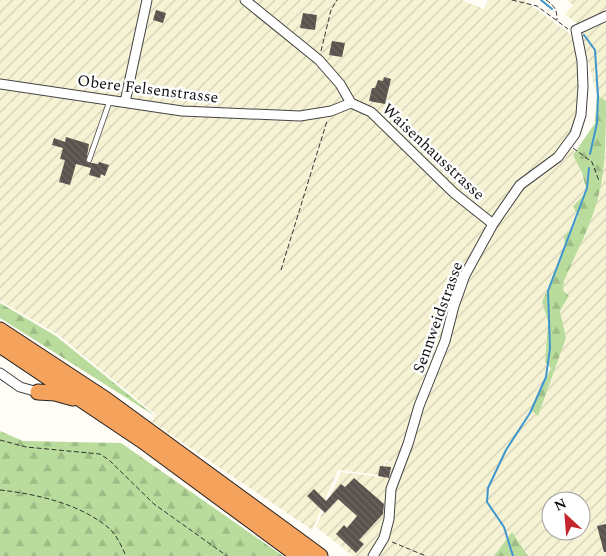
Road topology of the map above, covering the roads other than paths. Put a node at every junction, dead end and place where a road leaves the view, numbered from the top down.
1 (147, 0) edge
2 (245, 0) edge
3 (606, 16) edge
4 (0, 84) edge
5 (110, 100) junction
6 (125, 102) junction
7 (351, 103) junction
8 (89, 160) dead end
9 (493, 224) junction
10 (0, 330) edge
11 (0, 345) edge
12 (0, 373) edge
13 (38, 392) joint
14 (88, 402) junction
15 (299, 556) edge
16 (320, 556) edge
17 (373, 556) edge

1 - 6 street
2 - 7 street
3 - 9 street, Sennweidstrasse
4 - 5 street, Obere Felsenstrasse
5 - 6 street, Obere Felsenstrasse
5 - 8 lane
6 - 7 street, Obere Felsenstrasse
7 - 9 street, Waisenhausstrasse
9 - 17 street, Sennweidstrasse
10 - 16 highway
11 - 14 highway
12 - 13 street
13 - 14 highway
14 - 15 highway

